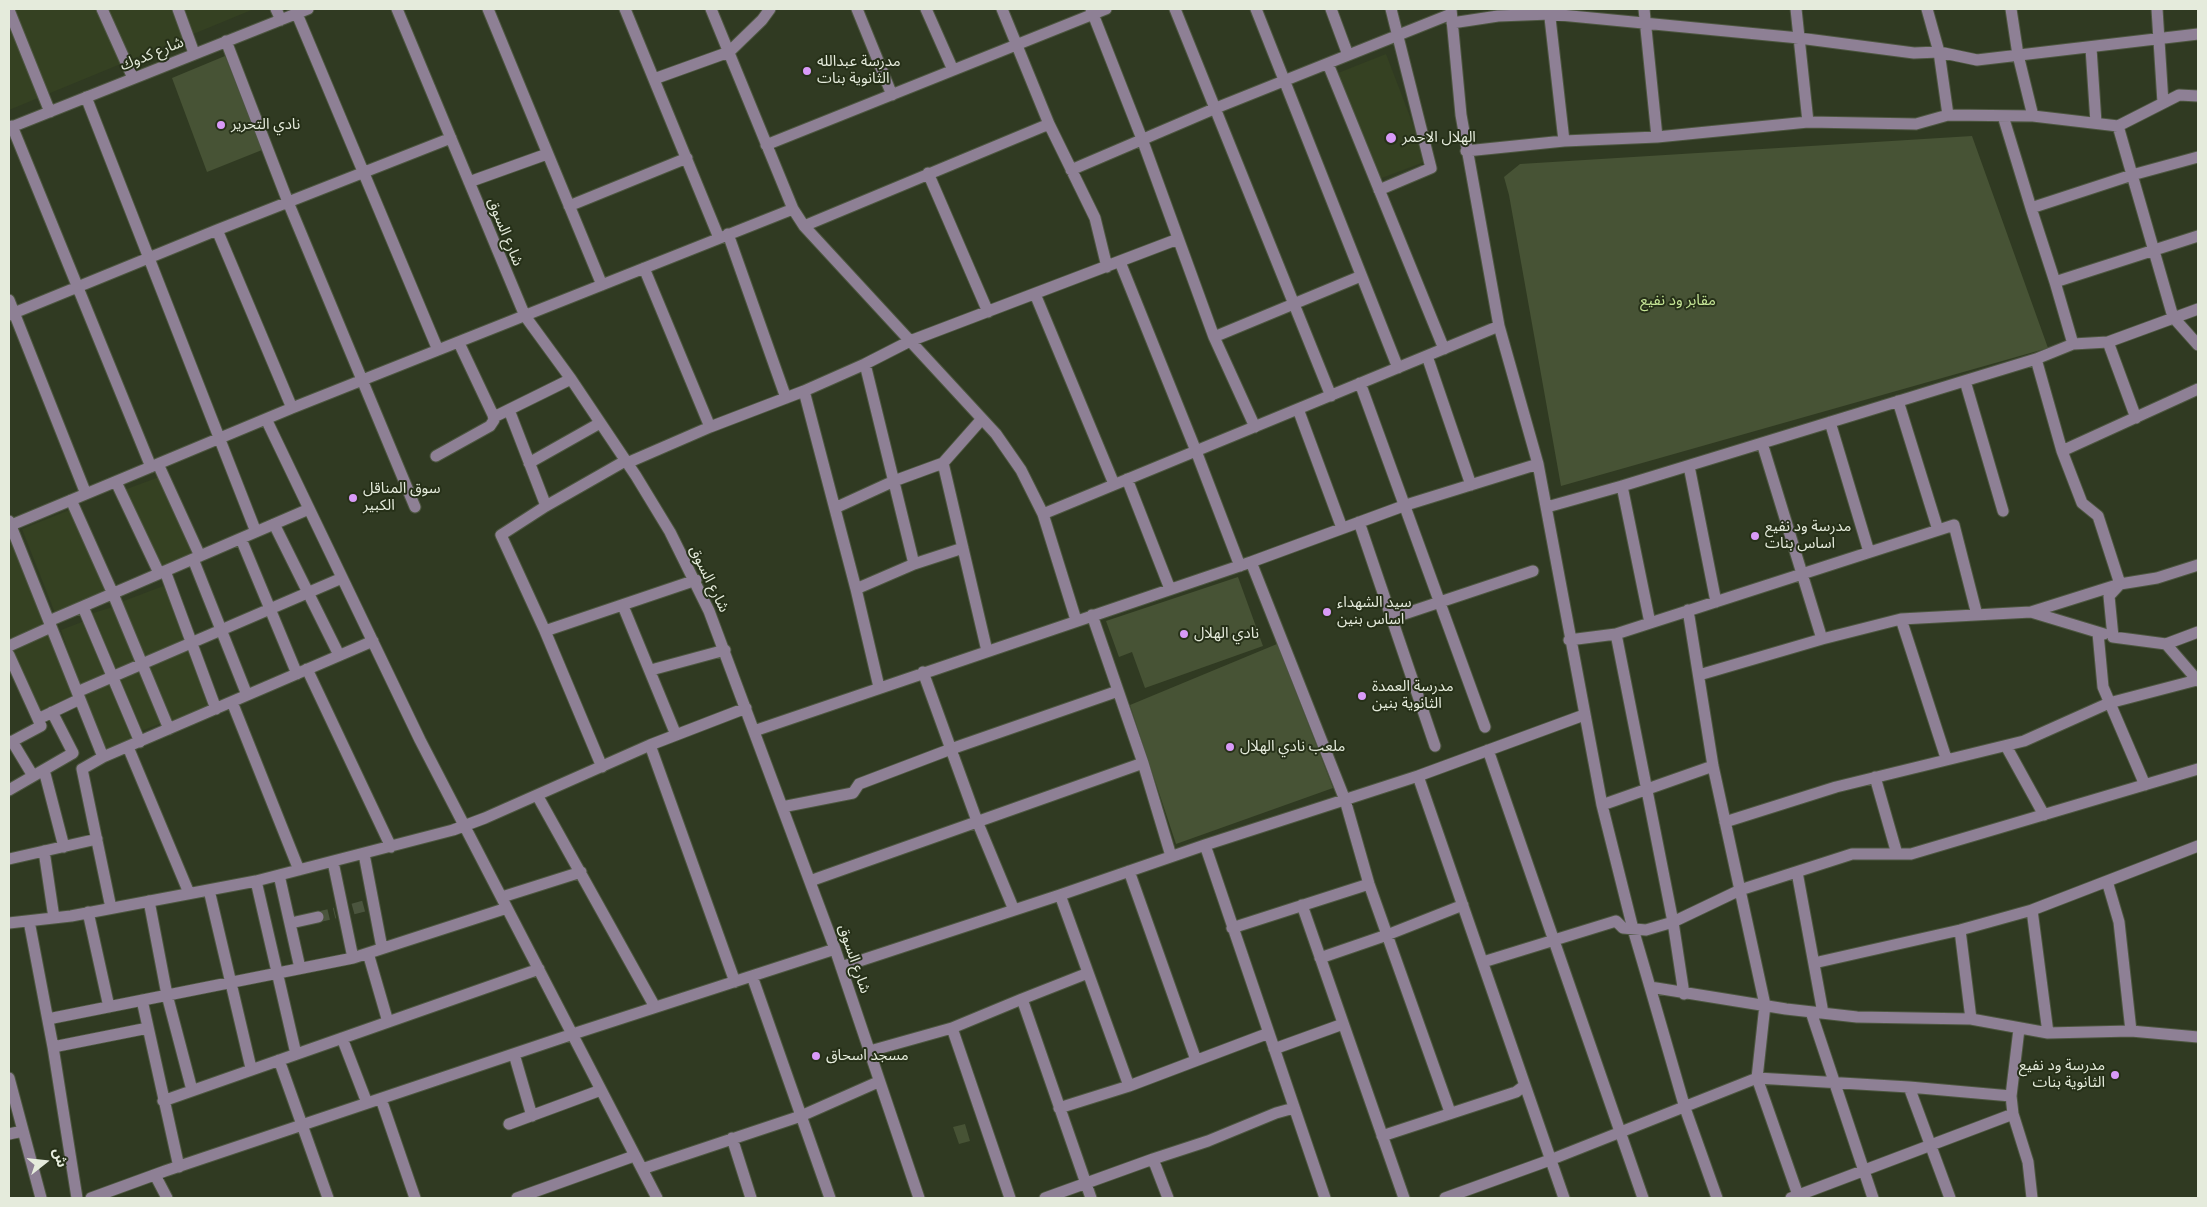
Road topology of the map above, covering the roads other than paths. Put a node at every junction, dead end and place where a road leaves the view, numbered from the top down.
1 (102, 9) edge
2 (178, 9) edge
3 (276, 9) edge
4 (397, 9) edge
5 (488, 9) edge
6 (626, 9) edge
7 (711, 9) edge
8 (770, 9) edge
9 (857, 9) edge
10 (926, 9) edge
11 (1002, 9) edge
12 (1106, 9) edge
13 (1175, 9) edge
14 (1256, 9) edge
15 (1330, 9) edge
16 (1391, 9) edge
17 (1644, 9) edge
18 (1796, 9) edge
19 (1927, 9) edge
20 (2011, 9) edge
21 (2157, 9) edge
22 (9, 10) edge
23 (302, 11) edge
24 (1092, 11) edge
25 (1550, 12) edge
26 (1451, 15) edge
27 (280, 20) junction
28 (1646, 24) junction
29 (2198, 34) edge
30 (1398, 35) junction
31 (2160, 37) junction
32 (1799, 38) junction
33 (226, 41) junction
34 (1017, 45) junction
35 (2091, 48) junction
36 (729, 52) junction
37 (1938, 52) junction
38 (194, 53) junction
39 (1348, 55) junction
40 (2018, 56) junction
41 (1328, 64) junction
42 (954, 70) junction
43 (133, 78) junction
44 (654, 79) junction
45 (1286, 81) junction
46 (892, 95) junction
47 (2198, 96) edge
48 (86, 97) junction
49 (2163, 103) junction
50 (1216, 108) junction
51 (50, 112) junction
52 (1948, 115) junction
53 (2003, 116) junction
54 (2033, 116) junction
55 (1808, 122) junction
56 (1049, 124) junction
57 (2096, 124) junction
58 (2118, 126) junction
59 (11, 127) edge
60 (1657, 137) junction
61 (451, 138) junction
62 (1142, 139) junction
63 (1564, 141) junction
64 (766, 145) junction
65 (1466, 151) junction
66 (547, 154) junction
67 (2198, 157) edge
68 (687, 158) junction
69 (1071, 170) junction
70 (364, 173) junction
71 (928, 173) junction
72 (2132, 175) junction
73 (470, 182) junction
74 (1379, 190) junction
75 (288, 202) junction
76 (569, 206) junction
77 (2031, 208) junction
78 (793, 209) junction
79 (804, 226) junction
80 (217, 230) junction
81 (724, 236) junction
82 (2198, 236) edge
83 (1178, 239) junction
84 (2154, 251) junction
85 (151, 258) junction
86 (1120, 262) junction
87 (1107, 267) junction
88 (644, 268) junction
89 (1361, 276) junction
90 (2055, 282) junction
91 (602, 285) junction
92 (77, 288) junction
93 (1035, 294) junction
94 (9, 300) edge
95 (1293, 305) junction
96 (2198, 310) edge
97 (988, 312) junction
98 (11, 314) edge
99 (525, 316) junction
100 (2173, 317) junction
101 (1499, 326) junction
102 (1214, 337) junction
103 (910, 341) junction
104 (2108, 342) junction
105 (459, 343) junction
106 (2073, 344) junction
107 (2198, 345) edge
108 (1444, 349) junction
109 (438, 350) junction
110 (1427, 356) junction
111 (2036, 359) junction
112 (865, 364) junction
113 (1398, 368) junction
114 (571, 379) junction
115 (364, 380) junction
116 (1965, 381) junction
117 (1360, 384) junction
118 (2198, 389) edge
119 (804, 391) junction
120 (1331, 396) junction
121 (786, 398) junction
122 (1898, 402) junction
123 (292, 408) junction
124 (1298, 409) junction
125 (509, 410) junction
126 (494, 418) junction
127 (2136, 418) junction
128 (266, 419) junction
129 (981, 420) junction
130 (1830, 422) junction
131 (600, 423) junction
132 (710, 427) junction
133 (1255, 427) junction
134 (221, 439) junction
135 (1762, 443) junction
136 (1196, 450) junction
137 (2062, 451) junction
138 (436, 456) dead end
139 (626, 462) junction
140 (529, 463) junction
141 (943, 463) junction
142 (1538, 464) junction
143 (155, 466) junction
144 (1689, 466) junction
145 (1127, 479) junction
146 (894, 481) junction
147 (116, 482) junction
148 (1114, 484) junction
149 (1470, 485) junction
150 (1622, 486) junction
151 (86, 494) junction
152 (71, 500) junction
153 (1406, 505) junction
154 (415, 506) dead end
155 (546, 506) junction
156 (1547, 507) junction
157 (835, 508) junction
158 (309, 509) junction
159 (2003, 511) dead end
160 (1043, 514) junction
161 (1359, 522) junction
162 (9, 524) edge
163 (274, 524) junction
164 (1342, 528) junction
165 (1938, 530) junction
166 (256, 532) junction
167 (240, 538) junction
168 (963, 548) junction
169 (1869, 552) junction
170 (197, 557) junction
171 (914, 564) junction
172 (1245, 564) junction
173 (2198, 565) edge
174 (1533, 571) dead end
175 (162, 572) junction
176 (1802, 574) junction
177 (342, 578) junction
178 (696, 580) junction
179 (2120, 584) junction
180 (1170, 588) junction
181 (856, 589) junction
182 (306, 593) junction
183 (113, 594) junction
184 (1441, 602) junction
185 (1716, 602) junction
186 (623, 606) junction
187 (83, 607) junction
188 (270, 609) junction
189 (1688, 610) junction
190 (2031, 612) junction
191 (1092, 615) junction
192 (1977, 616) junction
193 (1392, 618) junction
194 (1901, 619) junction
195 (1076, 620) junction
196 (1650, 623) junction
197 (50, 624) junction
198 (221, 630) junction
199 (545, 631) junction
200 (2098, 632) junction
201 (2198, 632) edge
202 (1616, 634) junction
203 (2113, 637) junction
204 (1822, 639) junction
205 (1570, 640) junction
206 (372, 641) junction
207 (192, 642) junction
208 (2166, 644) junction
209 (9, 646) edge
210 (724, 650) junction
211 (987, 651) junction
212 (339, 655) junction
213 (9, 656) edge
214 (142, 664) junction
215 (651, 670) junction
216 (302, 671) junction
217 (923, 672) junction
218 (1699, 674) junction
219 (112, 676) junction
220 (2198, 680) edge
221 (879, 687) junction
222 (1118, 691) junction
223 (247, 695) junction
224 (79, 696) junction
225 (232, 702) junction
226 (2109, 703) junction
227 (216, 708) junction
228 (746, 708) junction
229 (52, 712) junction
230 (1584, 715) junction
231 (38, 719) junction
232 (1486, 727) dead end
233 (169, 729) junction
234 (754, 731) junction
235 (676, 735) junction
236 (10, 742) edge
237 (140, 742) junction
238 (650, 745) junction
239 (1435, 746) dead end
240 (2006, 746) junction
241 (128, 747) junction
242 (951, 749) junction
243 (1488, 750) junction
244 (104, 757) junction
245 (1946, 758) junction
246 (1143, 763) junction
247 (602, 766) junction
248 (1713, 766) junction
249 (2198, 769) edge
250 (44, 770) junction
251 (33, 776) junction
252 (1418, 776) junction
253 (1875, 776) junction
254 (2145, 785) junction
255 (1647, 788) junction
256 (9, 790) edge
257 (536, 796) junction
258 (1345, 800) junction
259 (1602, 805) junction
260 (782, 807) junction
261 (2044, 815) junction
262 (977, 821) junction
263 (1725, 822) junction
264 (464, 826) junction
265 (97, 839) junction
266 (1205, 845) junction
267 (2198, 846) edge
268 (64, 847) junction
269 (392, 848) junction
270 (44, 851) junction
271 (364, 854) junction
272 (1897, 854) junction
273 (1171, 856) junction
274 (9, 859) edge
275 (333, 862) junction
276 (299, 870) junction
277 (1129, 871) junction
278 (581, 872) junction
279 (1797, 872) junction
280 (279, 875) junction
281 (256, 881) junction
282 (2107, 881) junction
283 (810, 882) junction
284 (1369, 884) junction
285 (209, 890) junction
286 (1740, 890) junction
287 (189, 893) junction
288 (1060, 895) junction
289 (502, 897) junction
290 (149, 901) junction
291 (1302, 905) junction
292 (1463, 905) junction
293 (111, 908) junction
294 (507, 908) junction
295 (354, 909) junction
296 (1014, 910) junction
297 (2032, 910) junction
298 (88, 912) junction
299 (318, 917) tunnel mouth
300 (54, 918) junction
301 (29, 921) junction
302 (1674, 922) junction
303 (9, 923) edge
304 (291, 923) junction
305 (1232, 928) junction
306 (1633, 929) junction
307 (1960, 930) junction
308 (1387, 935) junction
309 (1553, 939) junction
310 (382, 948) junction
311 (835, 949) junction
312 (368, 953) junction
313 (353, 958) junction
314 (1320, 958) junction
315 (1483, 962) junction
316 (1814, 963) junction
317 (841, 967) junction
318 (300, 968) junction
319 (539, 969) junction
320 (276, 973) junction
321 (1088, 973) junction
322 (752, 976) junction
323 (231, 982) junction
324 (735, 982) junction
325 (1650, 987) junction
326 (1684, 994) junction
327 (167, 995) junction
328 (1022, 999) junction
329 (142, 1000) junction
330 (1765, 1005) junction
331 (109, 1006) junction
332 (655, 1008) junction
333 (1817, 1013) junction
334 (48, 1019) junction
335 (1971, 1019) junction
336 (388, 1022) junction
337 (1343, 1024) junction
338 (148, 1028) junction
339 (952, 1028) junction
340 (2019, 1029) junction
341 (2131, 1031) junction
342 (1269, 1033) junction
343 (2048, 1033) junction
344 (572, 1034) junction
345 (342, 1038) junction
346 (2198, 1038) edge
347 (53, 1047) junction
348 (1274, 1048) junction
349 (870, 1052) junction
350 (296, 1054) junction
351 (514, 1054) junction
352 (279, 1060) junction
353 (1196, 1060) junction
354 (251, 1068) junction
355 (9, 1078) edge
356 (1757, 1078) junction
357 (878, 1082) junction
358 (1834, 1083) junction
359 (1129, 1086) junction
360 (1524, 1086) junction
361 (1909, 1087) junction
362 (192, 1090) junction
363 (601, 1090) junction
364 (2011, 1096) junction
365 (381, 1099) junction
366 (163, 1101) junction
367 (367, 1104) junction
368 (1059, 1108) junction
369 (1294, 1108) junction
370 (1685, 1108) junction
371 (1450, 1112) junction
372 (2013, 1114) junction
373 (532, 1116) junction
374 (801, 1116) junction
375 (509, 1124) dead end
376 (302, 1125) junction
377 (23, 1131) junction
378 (1618, 1132) junction
379 (9, 1134) edge
380 (1382, 1136) junction
381 (732, 1138) junction
382 (1930, 1146) junction
383 (634, 1156) junction
384 (1152, 1159) junction
385 (1550, 1160) junction
386 (179, 1166) junction
387 (642, 1169) junction
388 (1864, 1172) junction
389 (155, 1175) junction
390 (1086, 1183) junction
391 (1796, 1197) edge
392 (41, 1198) edge
393 (76, 1198) edge
394 (91, 1198) edge
395 (167, 1198) edge
396 (328, 1198) edge
397 (415, 1198) edge
398 (517, 1198) edge
399 (656, 1198) edge
400 (751, 1198) edge
401 (830, 1198) edge
402 (919, 1198) edge
403 (1010, 1198) edge
404 (1045, 1198) edge
405 (1091, 1198) edge
406 (1168, 1198) edge
407 (1325, 1198) edge
408 (1404, 1198) edge
409 (1445, 1198) edge
410 (1564, 1198) edge
411 (1643, 1198) edge
412 (1717, 1198) edge
413 (1873, 1198) edge
414 (1950, 1198) edge
415 (2032, 1198) edge

1 - 43 street
2 - 38 street
3 - 27 street
4 - 61 street, شارع السوق
5 - 66 street
6 - 44 street
7 - 36 street
8 - 36 street
9 - 46 street
10 - 42 street
11 - 34 street
12 - 24 street
13 - 50 street
14 - 45 street
15 - 39 street
16 - 30 street
17 - 28 street
18 - 32 street
19 - 37 street
20 - 40 street
21 - 31 street
22 - 51 street
23 - 27 street, شارع كدوك
23 - 70 street
24 - 34 street
24 - 62 street
25 - 26 street
25 - 28 street
25 - 63 street
26 - 30 street
26 - 65 street
27 - 33 street, شارع كدوك
28 - 32 street
28 - 60 street
29 - 31 street
30 - 39 street
30 - 74 street
31 - 35 street
31 - 49 street
32 - 37 street
32 - 55 street
33 - 38 street, شارع كدوك
33 - 75 street
34 - 42 street
34 - 56 street
35 - 40 street
35 - 57 street
36 - 44 street
36 - 64 street
37 - 40 street
37 - 52 street
38 - 43 street, شارع كدوك
39 - 41 street
40 - 54 street
41 - 45 street
41 - 74 street
42 - 46 street
43 - 48 street, شارع كدوك
44 - 68 street
45 - 50 street
45 - 89 street
46 - 64 street
47 - 49 street
48 - 51 street, شارع كدوك
48 - 85 street
49 - 58 street
50 - 62 street
50 - 95 street
51 - 59 street, شارع كدوك
52 - 53 street
52 - 55 street
53 - 54 street
53 - 77 street
54 - 57 street
55 - 60 street
56 - 69 street
56 - 71 street
57 - 58 street
58 - 72 street
59 - 92 street
60 - 63 street
61 - 70 street
61 - 73 street, شارع السوق
62 - 69 street
62 - 83 street
63 - 65 street
64 - 78 street
65 - 101 street
66 - 73 street
66 - 76 street
67 - 72 street
68 - 76 street
68 - 81 street
69 - 87 street
70 - 75 street
70 - 109 street
71 - 79 street
71 - 97 street
72 - 77 street
72 - 84 street
73 - 99 street, شارع السوق
74 - 108 street
75 - 80 street
75 - 115 street
76 - 91 street
77 - 90 street
78 - 79 street
78 - 81 street
79 - 103 street
80 - 85 street
80 - 123 street
81 - 88 street
81 - 121 street
82 - 84 street
83 - 86 street
83 - 102 street
84 - 90 street
84 - 100 street
85 - 92 street
85 - 134 street
86 - 87 street
86 - 136 street
87 - 93 street
88 - 91 street
88 - 132 street
89 - 95 street
89 - 113 street
90 - 106 street
91 - 99 street
92 - 98 street
92 - 143 street
93 - 97 street
93 - 148 street
94 - 98 street
95 - 102 street
95 - 120 street
96 - 100 street
97 - 103 street
98 - 151 street
99 - 105 street
99 - 114 street, شارع السوق
100 - 104 street
100 - 107 street
101 - 108 street
101 - 142 street
102 - 133 street
103 - 112 street
103 - 129 street
104 - 106 street
104 - 127 street
105 - 109 street
105 - 126 street
106 - 111 street
108 - 110 street
109 - 115 street
110 - 113 street
110 - 149 street
111 - 116 street
111 - 137 street
112 - 119 street
112 - 146 street
113 - 117 street
114 - 125 street
114 - 131 street, شارع السوق
115 - 123 street
115 - 154 street
116 - 122 street
116 - 159 street
117 - 120 street
117 - 153 street
118 - 127 street
119 - 121 street
119 - 157 street
120 - 124 street
121 - 132 street
122 - 130 street
122 - 165 street
123 - 128 street
124 - 133 street
124 - 164 street
125 - 126 street
125 - 140 street
126 - 138 street
127 - 137 street
128 - 134 street
128 - 158 street
129 - 141 street
129 - 160 street
130 - 135 street
130 - 169 street
131 - 139 street, شارع السوق
131 - 140 street
132 - 139 street
133 - 136 street
134 - 143 street
134 - 166 street
135 - 144 street
135 - 176 street
136 - 145 street
136 - 172 street
137 - 179 street
139 - 155 street
139 - 178 street, شارع السوق
140 - 155 street
141 - 146 street
141 - 168 street
142 - 149 street
142 - 156 street
143 - 147 street
143 - 170 street
144 - 150 street
144 - 185 street
145 - 148 street
145 - 180 street
146 - 157 street
146 - 171 street
147 - 151 street
147 - 175 street
148 - 160 street
149 - 153 street
150 - 156 street
150 - 196 street
151 - 152 street
152 - 162 street
152 - 183 street
153 - 161 street
153 - 184 street
155 - 199 street
156 - 205 street
157 - 181 street
158 - 163 street
158 - 177 street
160 - 195 street
161 - 164 street
161 - 193 street
162 - 197 street
163 - 166 street
163 - 182 street
164 - 172 street
165 - 169 street
165 - 192 street
166 - 167 street
167 - 170 street
167 - 188 street
168 - 171 street
168 - 211 street
169 - 176 street
170 - 175 street
170 - 198 street
171 - 181 street
172 - 180 street
172 - 258 street
173 - 179 street
174 - 184 street
175 - 183 street
175 - 207 street
176 - 185 street
176 - 204 street
177 - 182 street
177 - 206 street
178 - 186 street
178 - 210 street, شارع السوق
179 - 190 street
179 - 203 street
180 - 191 street
181 - 221 street
182 - 188 street
182 - 212 street
183 - 187 street
183 - 214 street
184 - 193 street
184 - 232 street
185 - 189 street
186 - 199 street
186 - 215 street
187 - 197 street
187 - 219 street
188 - 198 street
188 - 216 street
189 - 196 street
189 - 218 street
190 - 192 street
190 - 200 street
191 - 195 street
191 - 222 street
192 - 194 street
193 - 239 street
194 - 204 street
194 - 245 street
195 - 211 street
196 - 202 street
197 - 209 street
197 - 224 street
198 - 207 street
198 - 223 street
199 - 247 street
200 - 203 street
200 - 226 street
201 - 208 street
202 - 205 street
202 - 255 street
203 - 208 street
204 - 218 street
205 - 230 street
206 - 212 street
206 - 264 street
207 - 214 street
207 - 227 street
208 - 220 street
210 - 215 street
210 - 228 street, شارع السوق
211 - 217 street
212 - 216 street
213 - 231 street
214 - 219 street
214 - 233 street
215 - 235 street
216 - 223 street
216 - 269 street
217 - 221 street
217 - 242 street
218 - 248 street
219 - 224 street
219 - 237 street
220 - 226 street
221 - 234 street
222 - 242 street
222 - 246 street
223 - 225 street
224 - 229 street
224 - 244 street
225 - 227 street
225 - 276 street
226 - 240 street
226 - 254 street
227 - 233 street
228 - 234 street, شارع السوق
228 - 235 street
229 - 231 street
229 - 250 street
230 - 243 street
230 - 259 street
231 - 236 street
233 - 237 street
234 - 260 street, شارع السوق
235 - 238 street
236 - 251 street
237 - 241 street
238 - 247 street
238 - 324 street
240 - 245 street
240 - 261 street
241 - 244 street
241 - 287 street
242 - 260 street
242 - 262 street
243 - 252 street
243 - 309 street
244 - 265 street
245 - 253 street
246 - 262 street
246 - 273 street
247 - 257 street
248 - 255 street
248 - 263 street
249 - 254 street
250 - 251 street
250 - 268 street
251 - 256 street
252 - 258 street
252 - 292 street
253 - 263 street
253 - 272 street
254 - 261 street
255 - 259 street
255 - 302 street
257 - 264 street
257 - 278 street
258 - 266 street
258 - 284 street
259 - 306 street
260 - 283 street, شارع السوق
261 - 272 street
262 - 283 street
262 - 296 street
263 - 286 street
264 - 269 street
264 - 289 street
265 - 268 street
265 - 293 street
266 - 273 street
266 - 305 street
267 - 282 street
268 - 270 street
269 - 271 street
270 - 274 street
270 - 300 street
271 - 275 street
271 - 295 street
272 - 279 street
273 - 277 street
275 - 276 street
275 - 295 street
276 - 280 street
277 - 288 street
277 - 353 street
278 - 289 street
278 - 332 street
279 - 286 street
279 - 316 street
280 - 281 street
280 - 304 street
281 - 285 street
281 - 320 street
282 - 297 street
282 - 341 street
283 - 311 street, شارع السوق
284 - 291 street
284 - 308 street
285 - 287 street
285 - 323 street
286 - 302 street
286 - 330 street
287 - 290 street
288 - 296 street
288 - 321 street
289 - 294 street
290 - 293 street
290 - 327 street
291 - 305 street
291 - 314 street
292 - 308 street
292 - 315 street
293 - 298 street
294 - 310 street
294 - 319 street
295 - 310 street
295 - 313 street
296 - 317 street
297 - 307 street
297 - 343 street
298 - 300 street
298 - 331 street
299 - 304 street
300 - 301 street
301 - 303 street
301 - 334 street
302 - 306 street
302 - 326 street
304 - 318 street
305 - 342 street
306 - 309 street
306 - 325 street
307 - 316 street
307 - 335 street
308 - 314 street
308 - 371 street
309 - 315 street
309 - 378 street
310 - 312 street
311 - 317 street, شارع السوق
311 - 322 street
312 - 313 street
312 - 336 street
313 - 318 street
314 - 337 street
315 - 360 street
316 - 333 street
317 - 349 street, شارع السوق
318 - 320 street
319 - 336 street
319 - 344 street
320 - 323 street
320 - 350 street
321 - 328 street
321 - 359 street
322 - 324 street
322 - 374 street
323 - 327 street
323 - 354 street
324 - 332 street
325 - 326 street
325 - 370 street
326 - 330 street
327 - 329 street
327 - 362 street
328 - 339 street
328 - 368 street
329 - 331 street
329 - 338 street
330 - 333 street
330 - 356 street
331 - 334 street
332 - 344 street
333 - 335 street
333 - 358 street
334 - 347 street
335 - 340 street
336 - 345 street
337 - 348 street
337 - 380 street
338 - 347 street
338 - 366 street
339 - 349 street
339 - 403 street
340 - 343 street
340 - 364 street
341 - 343 street
341 - 346 street
342 - 348 street
342 - 353 street
344 - 351 street
344 - 363 street
345 - 350 street
345 - 367 street
347 - 393 street
348 - 369 street
349 - 357 street, شارع السوق
350 - 352 street
351 - 365 street
351 - 373 street
352 - 354 street
352 - 376 street
353 - 359 street
354 - 362 street
355 - 377 street
356 - 358 street
356 - 370 street
356 - 391 street
357 - 374 street
357 - 402 street, شارع السوق
358 - 361 street
358 - 388 street
359 - 368 street
360 - 371 street
360 - 385 street
361 - 364 street
361 - 382 street
362 - 366 street
363 - 373 street
363 - 383 street
364 - 372 street
365 - 367 street
365 - 397 street
366 - 386 street
367 - 376 street
368 - 390 street
369 - 384 street
369 - 407 street
370 - 378 street
370 - 412 street
371 - 380 street
372 - 382 street
372 - 415 street
373 - 375 street
374 - 381 street
374 - 401 street
376 - 386 street
376 - 396 street
377 - 379 street
377 - 392 street
378 - 385 street
378 - 411 street
380 - 408 street
381 - 387 street
381 - 400 street
382 - 388 street
382 - 414 street
383 - 387 street
383 - 398 street
384 - 390 street
384 - 406 street
385 - 409 street
385 - 410 street
386 - 389 street
387 - 399 street
388 - 391 street
388 - 413 street
389 - 394 street
389 - 395 street
390 - 404 street
390 - 405 street

